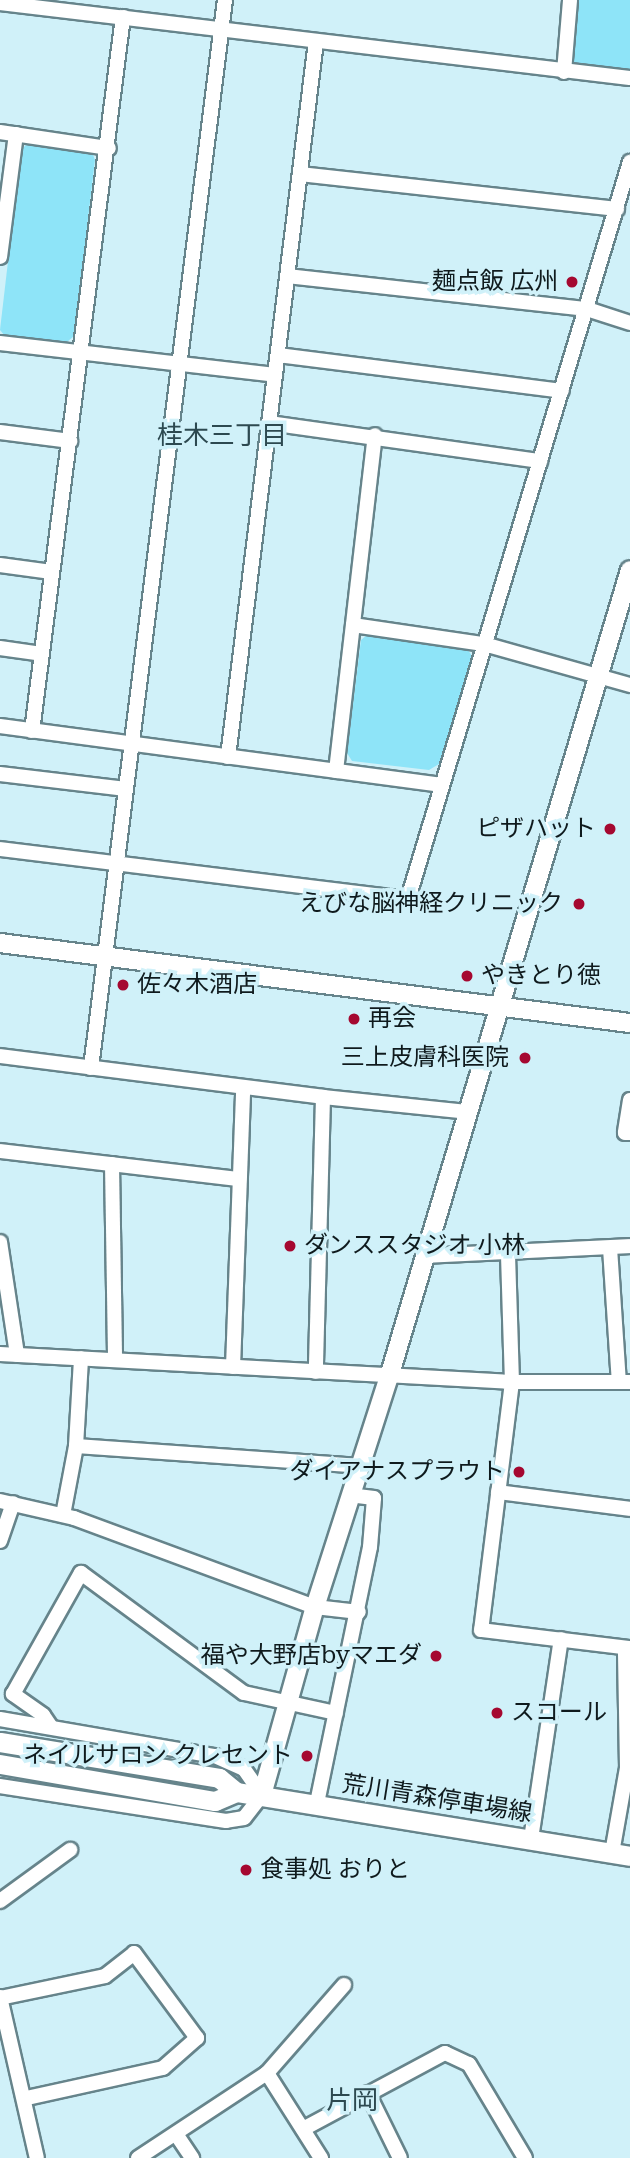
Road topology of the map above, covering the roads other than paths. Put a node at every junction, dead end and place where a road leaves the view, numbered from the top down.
1 (225, 0) edge
2 (570, 0) edge
3 (0, 3) edge
4 (123, 16) junction
5 (222, 29) junction
6 (316, 41) junction
7 (564, 72) junction
8 (630, 78) edge
9 (0, 132) edge
10 (16, 134) junction
11 (109, 148) junction
12 (630, 162) edge
13 (300, 174) junction
14 (617, 209) junction
15 (0, 257) edge
16 (288, 276) junction
17 (587, 309) junction
18 (630, 323) edge
19 (0, 343) edge
20 (83, 353) junction
21 (278, 355) junction
22 (180, 364) junction
23 (275, 375) junction
24 (562, 391) junction
25 (270, 423) junction
26 (0, 432) edge
27 (375, 435) junction
28 (70, 441) junction
29 (540, 461) junction
30 (0, 565) edge
31 (630, 570) edge
32 (52, 572) junction
33 (353, 625) junction
34 (484, 644) junction
35 (0, 648) edge
36 (42, 654) junction
37 (598, 676) junction
38 (630, 685) edge
39 (0, 726) edge
40 (32, 731) junction
41 (132, 744) junction
42 (228, 757) junction
43 (336, 771) junction
44 (0, 774) edge
45 (442, 785) junction
46 (126, 789) junction
47 (0, 849) edge
48 (117, 863) junction
49 (0, 943) edge
50 (105, 956) junction
51 (498, 1007) junction
52 (630, 1023) edge
53 (0, 1056) edge
54 (91, 1068) junction
55 (243, 1088) junction
56 (323, 1097) junction
57 (630, 1100) edge
58 (467, 1112) junction
59 (630, 1133) edge
60 (0, 1151) edge
61 (112, 1164) junction
62 (239, 1179) junction
63 (0, 1242) edge
64 (630, 1246) edge
65 (610, 1248) junction
66 (508, 1255) junction
67 (425, 1256) junction
68 (0, 1354) edge
69 (17, 1355) junction
70 (81, 1359) junction
71 (115, 1360) junction
72 (233, 1367) junction
73 (316, 1372) junction
74 (389, 1377) junction
75 (512, 1382) junction
76 (624, 1382) edge
77 (76, 1446) junction
78 (360, 1466) junction
79 (498, 1492) junction
80 (351, 1495) junction
81 (7, 1502) edge
82 (630, 1509) edge
83 (63, 1515) junction
84 (0, 1541) edge
85 (315, 1607) junction
86 (359, 1612) junction
87 (561, 1639) junction
88 (627, 1649) edge
89 (286, 1703) junction
90 (335, 1713) junction
91 (0, 1719) edge
92 (51, 1727) junction
93 (0, 1742) edge
94 (0, 1764) edge
95 (0, 1786) edge
96 (236, 1791) junction
97 (262, 1796) junction
98 (317, 1803) junction
99 (531, 1839) junction
100 (70, 1850) dead end
101 (621, 1854) edge
102 (0, 1901) edge
103 (344, 1985) dead end
104 (1, 2001) edge
105 (267, 2073) junction
106 (369, 2094) junction
107 (26, 2098) junction
108 (303, 2129) junction
109 (176, 2134) junction
110 (37, 2158) edge
111 (138, 2158) edge
112 (192, 2158) edge
113 (321, 2158) edge
114 (400, 2158) edge
115 (525, 2158) edge

1 - 5 street
2 - 7 street
3 - 4 street
4 - 5 street
4 - 11 street
5 - 6 street
5 - 22 street
6 - 7 street
6 - 13 street
7 - 8 street
9 - 10 street
10 - 11 street
10 - 15 street
11 - 20 street
12 - 14 street
13 - 14 street
13 - 16 street
14 - 17 street
16 - 17 street
16 - 21 street
17 - 18 street
17 - 24 street
19 - 20 street
20 - 22 street
20 - 28 street
21 - 23 street
21 - 24 street
22 - 23 street
22 - 41 street
23 - 25 street
24 - 29 street
25 - 27 street
25 - 42 street
26 - 28 street
27 - 29 street
27 - 33 street
28 - 32 street
29 - 34 street
30 - 32 street
31 - 37 street
32 - 36 street
33 - 34 street
33 - 43 street
34 - 37 street
34 - 45 street
35 - 36 street
36 - 40 street
37 - 38 street
37 - 51 street
39 - 40 street
40 - 41 street
41 - 42 street
41 - 46 street
42 - 43 street
43 - 45 street
44 - 46 street
45 - 48 street
46 - 48 street
47 - 48 street
48 - 50 street
49 - 50 street
50 - 51 street
50 - 54 street
51 - 52 street
51 - 58 street
53 - 54 street
54 - 55 street
55 - 56 street
55 - 62 street
56 - 58 street
56 - 73 street
57 - 59 street
58 - 67 street
60 - 61 street
61 - 62 street
61 - 71 street
62 - 72 street
63 - 69 street
64 - 65 street
65 - 66 street
65 - 76 street
66 - 67 street
66 - 75 street
67 - 74 street
68 - 69 street
69 - 70 street
70 - 71 street
70 - 77 street
71 - 72 street
72 - 73 street
73 - 74 street
74 - 75 street
74 - 78 street
75 - 76 street
75 - 79 street
77 - 78 street
77 - 83 street
78 - 80 street
79 - 82 street
79 - 87 street
80 - 85 street
80 - 86 street
81 - 83 street
81 - 84 street
83 - 85 street
85 - 86 street
85 - 89 street
86 - 90 street
87 - 88 street
87 - 99 street
88 - 101 street
89 - 90 street
89 - 92 street
89 - 97 street
90 - 98 street
91 - 92 street
92 - 97 street
93 - 96 main road, 荒川青森停車場線
94 - 96 main road, 荒川青森停車場線
95 - 97 street
96 - 97 main road, 荒川青森停車場線
97 - 98 main road, 荒川青森停車場線
98 - 99 main road, 荒川青森停車場線
99 - 101 main road, 荒川青森停車場線
100 - 102 street
103 - 105 street
104 - 107 street
104 - 107 street
105 - 108 street
105 - 109 street
106 - 108 street
106 - 114 street
106 - 115 street
107 - 110 street
108 - 113 street
109 - 111 street
109 - 112 street

